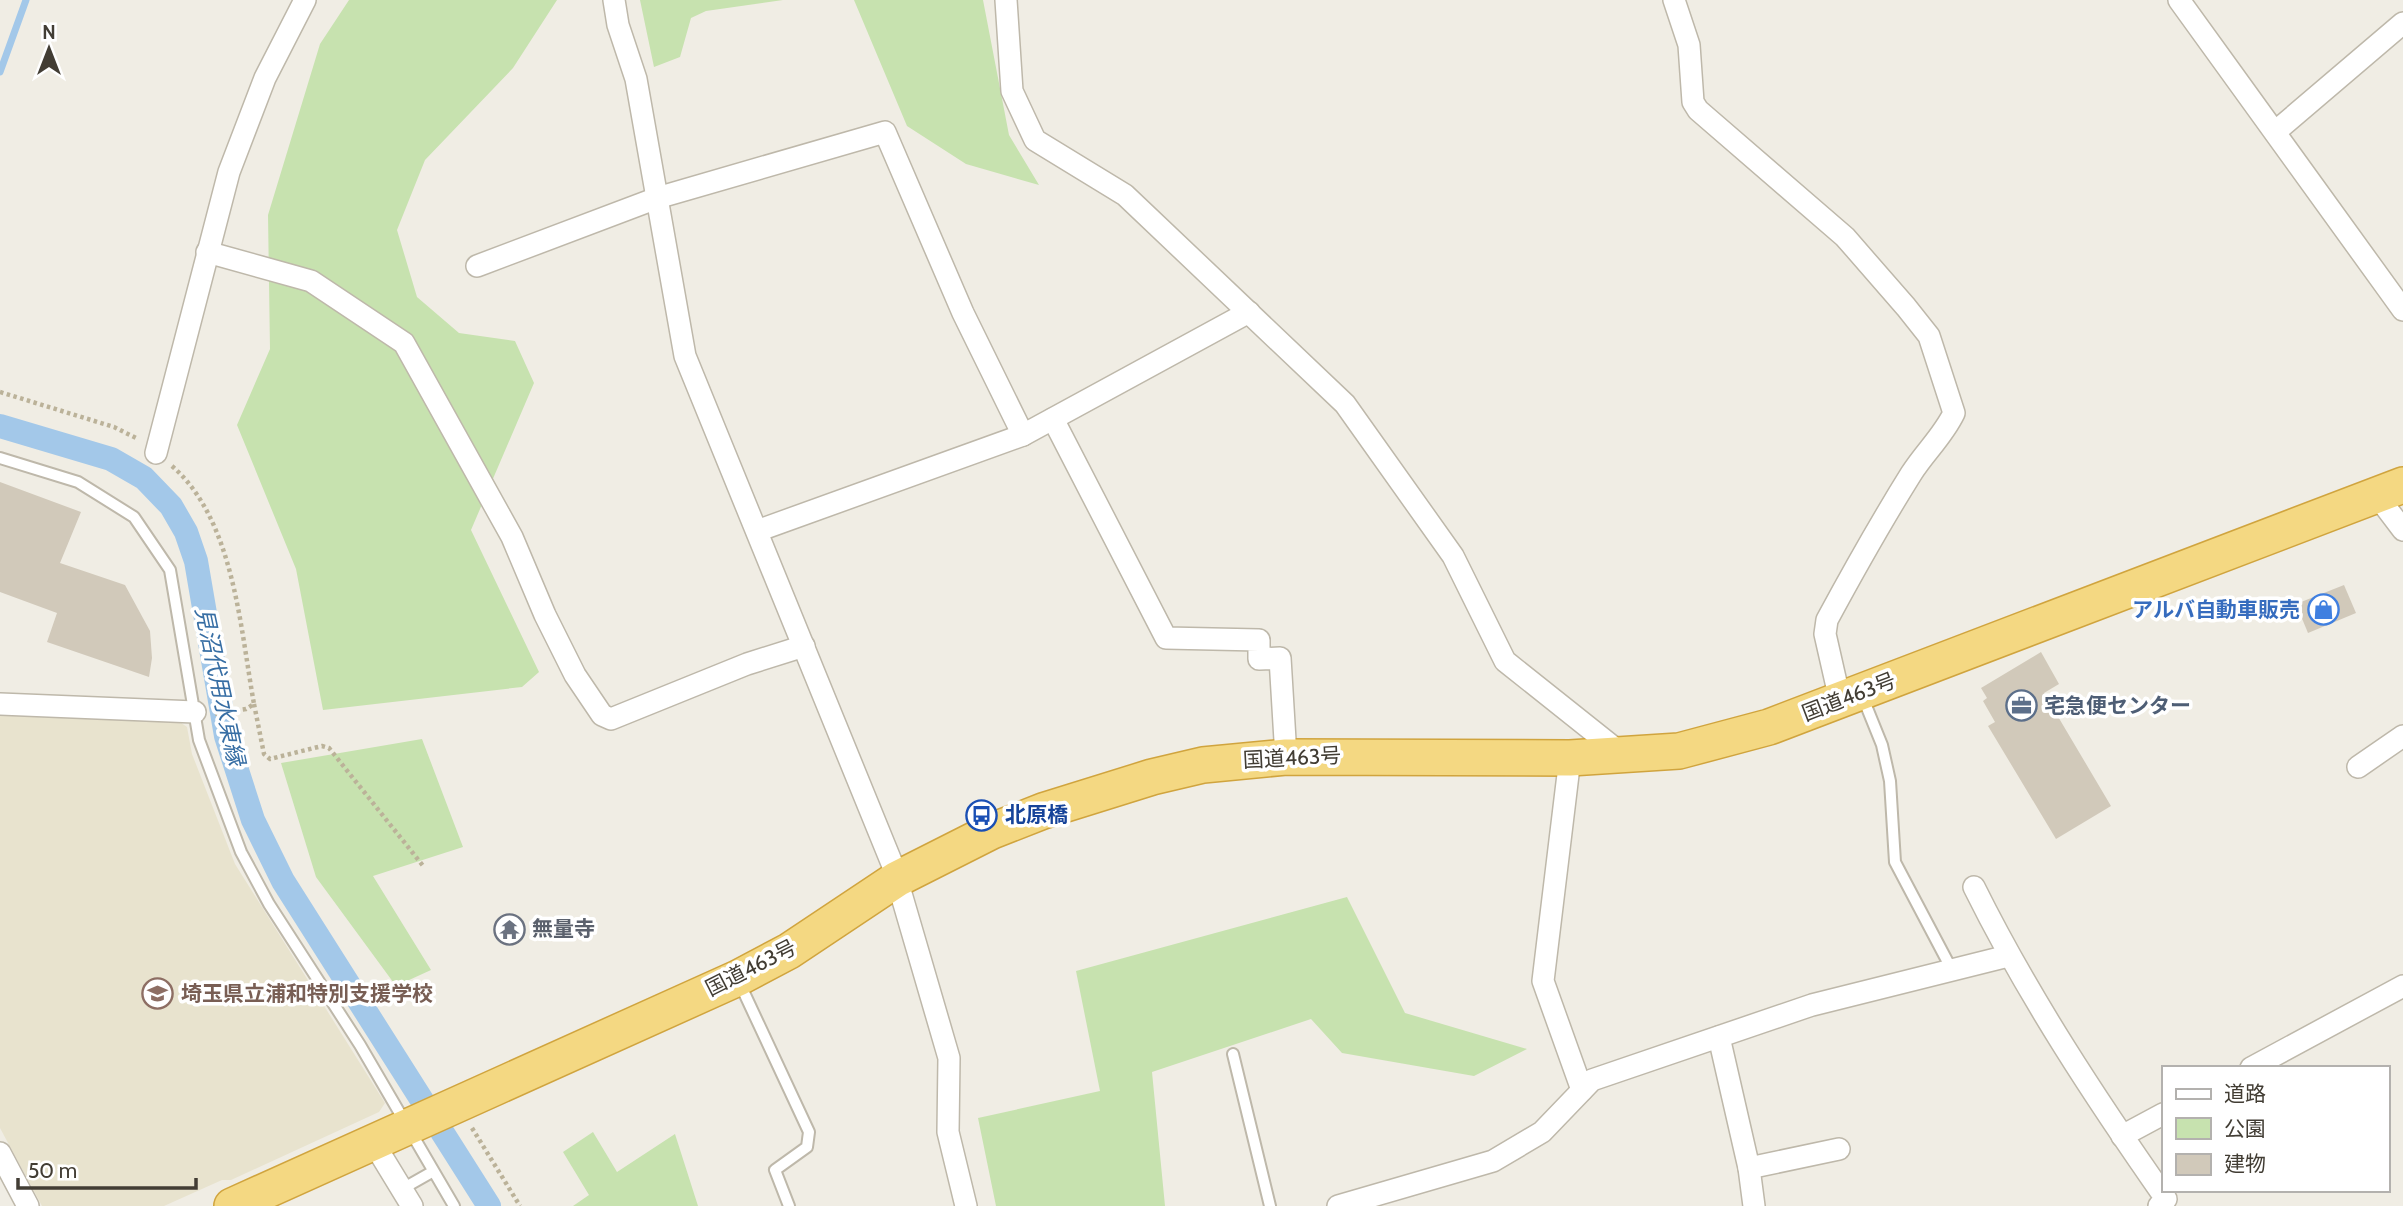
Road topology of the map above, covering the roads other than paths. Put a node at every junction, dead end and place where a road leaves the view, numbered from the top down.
1 (305, 0) edge
2 (614, 0) edge
3 (1006, 0) edge
4 (1674, 0) edge
5 (2179, 0) edge
6 (2403, 23) edge
7 (2274, 132) junction
8 (657, 198) junction
9 (207, 252) junction
10 (477, 266) dead end
11 (2403, 310) edge
12 (1249, 312) junction
13 (1053, 419) junction
14 (1023, 435) junction
15 (156, 453) road end
16 (0, 458) edge
17 (2390, 491) edge
18 (2403, 530) edge
19 (757, 531) junction
20 (804, 646) junction
21 (1850, 696) junction
22 (0, 704) edge
23 (200, 714) junction
24 (2403, 736) edge
25 (1623, 755) junction
26 (1286, 757) junction
27 (1570, 758) junction
28 (2357, 766) dead end
29 (897, 880) junction
30 (1974, 887) dead end
31 (2008, 956) junction
32 (1952, 970) junction
33 (737, 978) junction
34 (2403, 986) edge
35 (1719, 1037) junction
36 (1233, 1054) dead end
37 (2255, 1066) edge
38 (1582, 1090) junction
39 (2162, 1115) edge
40 (411, 1126) junction
41 (2122, 1136) junction
42 (373, 1142) junction
43 (1839, 1149) dead end
44 (0, 1153) edge
45 (1749, 1168) junction
46 (432, 1172) junction
47 (407, 1198) edge
48 (28, 1206) edge
49 (232, 1206) edge
50 (454, 1206) edge
51 (789, 1206) edge
52 (966, 1206) edge
53 (1270, 1206) edge
54 (1339, 1206) edge
55 (1754, 1206) edge
56 (2159, 1206) edge

1 - 9 street
2 - 8 street
3 - 12 street
4 - 21 street
5 - 7 street
6 - 7 street
7 - 11 street
8 - 10 street
8 - 14 street
8 - 19 street
9 - 15 street
9 - 20 street
12 - 13 street
12 - 25 street
13 - 14 street
13 - 26 street
14 - 19 street
16 - 23 lane
17 - 18 street
17 - 21 highway, 国道463号
19 - 20 street
20 - 29 street
21 - 25 highway, 国道463号
21 - 32 lane
22 - 23 street
23 - 40 lane
24 - 28 street
25 - 27 highway, 国道463号
26 - 27 highway, 国道463号
26 - 29 highway, 国道463号
27 - 38 street
29 - 33 highway, 国道463号
29 - 52 street
30 - 31 street
31 - 32 street
31 - 41 street
32 - 35 street
33 - 40 highway, 国道463号
33 - 51 lane
34 - 37 street
35 - 38 street
35 - 45 street
36 - 53 lane
38 - 54 street
39 - 41 street
40 - 42 highway, 国道463号
40 - 46 lane
41 - 56 street
42 - 47 street
42 - 49 highway, 国道463号
43 - 45 street
44 - 48 street
45 - 55 street
46 - 47 lane
46 - 50 lane

